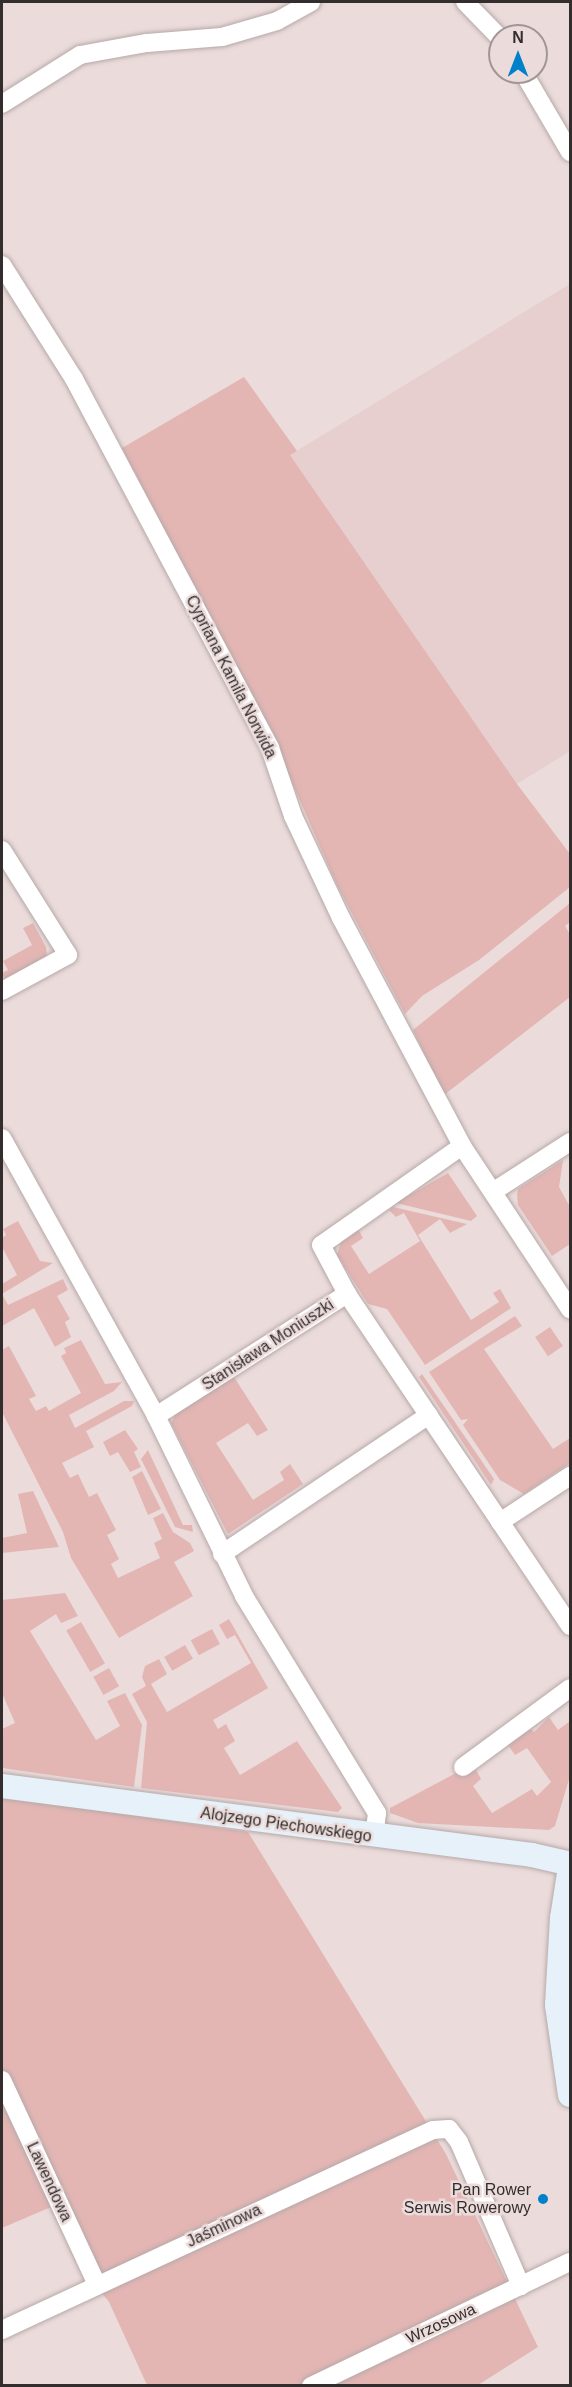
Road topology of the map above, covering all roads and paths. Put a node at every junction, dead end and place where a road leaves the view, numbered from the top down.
1 (311, 2) edge
2 (465, 2) edge
3 (488, 26) edge
4 (530, 84) edge
5 (2, 104) edge
6 (570, 152) edge
7 (2, 265) edge
8 (2, 850) edge
9 (2, 991) edge
10 (2, 1138) edge
11 (570, 1142) edge
12 (462, 1146) junction
13 (494, 1191) junction
14 (347, 1294) junction
15 (570, 1309) edge
16 (429, 1415) junction
17 (156, 1416) junction
18 (570, 1476) edge
19 (500, 1522) junction
20 (222, 1554) junction
21 (570, 1626) edge
22 (570, 1688) edge
23 (463, 1767) dead end
24 (2, 1786) edge
25 (374, 1837) junction
26 (570, 1865) edge
27 (2, 2080) edge
28 (570, 2095) edge
29 (570, 2262) edge
30 (97, 2284) junction
31 (521, 2286) junction
32 (2, 2330) edge
33 (310, 2385) edge

1 - 5 street
2 - 3 street
4 - 6 street
7 - 12 street, Cypriana Kamila Norwida
8 - 9 street
10 - 17 street
11 - 13 street
12 - 13 street, Cypriana Kamila Norwida
12 - 14 street
13 - 15 street, Cypriana Kamila Norwida
14 - 16 street, Stanisława Moniuszki
14 - 17 street, Stanisława Moniuszki
16 - 19 street, Stanisława Moniuszki
16 - 20 street
17 - 20 street
18 - 19 street
19 - 21 street, Stanisława Moniuszki
20 - 25 street
22 - 23 street
24 - 25 street, Alojzego Piechowskiego
25 - 26 street, Alojzego Piechowskiego
26 - 28 street
27 - 30 street, Lawendowa
29 - 31 street, Wrzosowa
30 - 31 street, Jaśminowa
30 - 32 street, Jaśminowa
31 - 33 street, Wrzosowa

